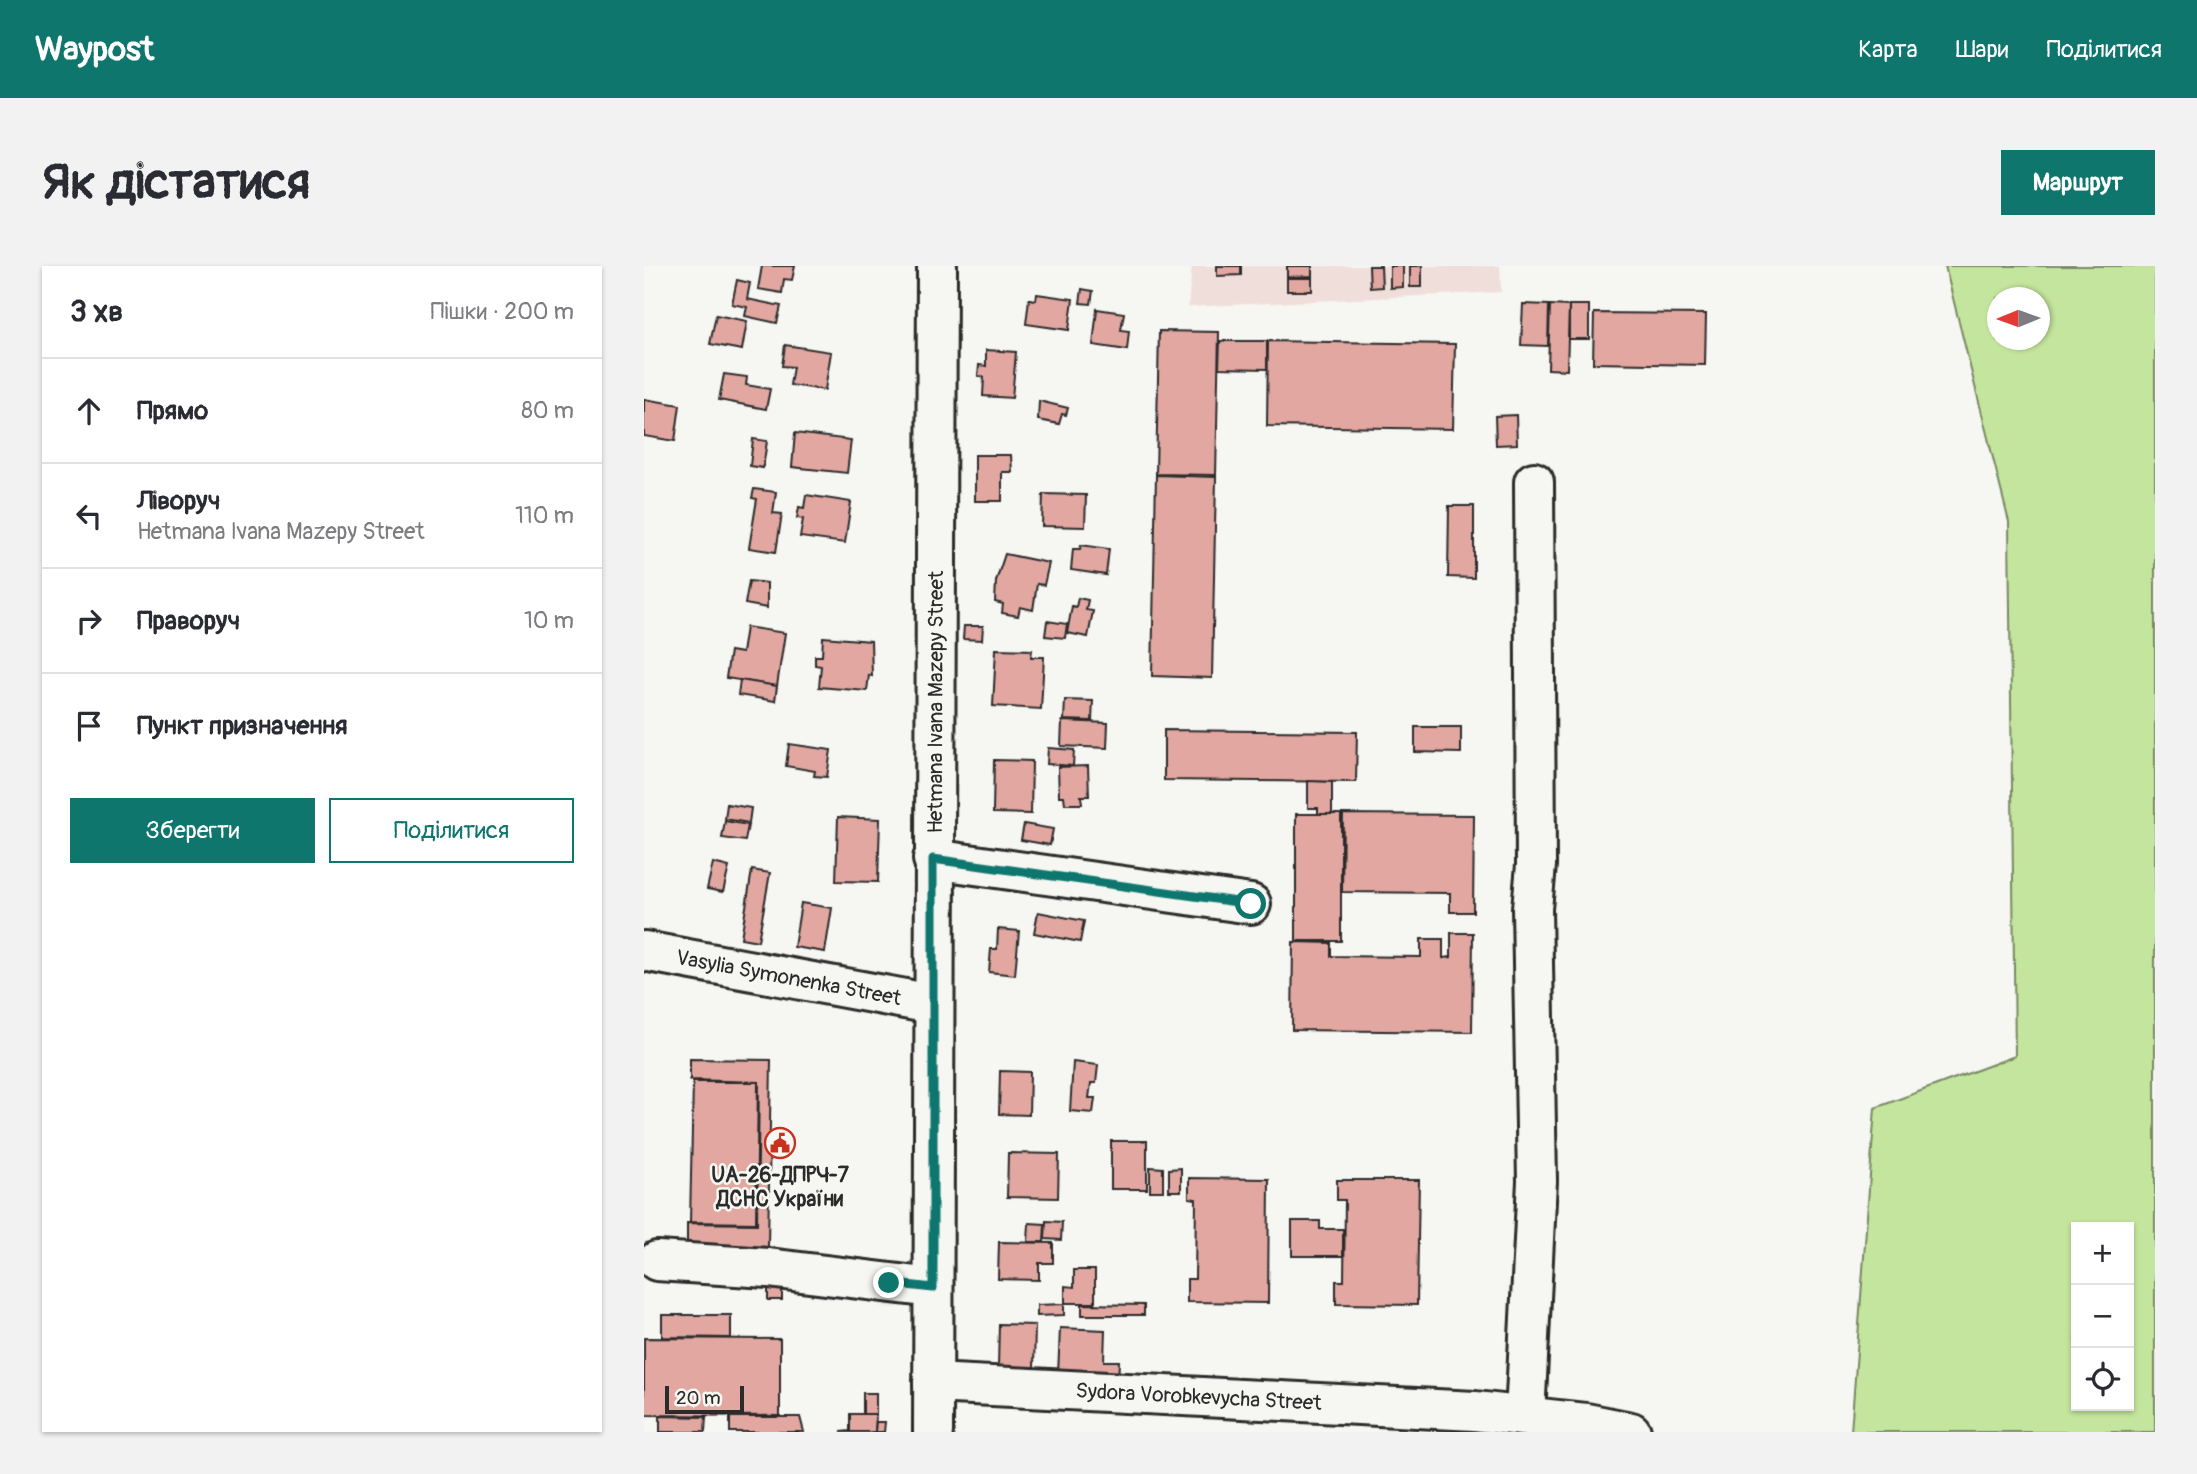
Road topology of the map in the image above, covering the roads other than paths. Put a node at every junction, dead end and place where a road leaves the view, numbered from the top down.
1 (937, 266) edge
2 (1534, 482) dead end
3 (933, 859) junction
4 (1251, 904) dead end
5 (644, 951) edge
6 (932, 1004) junction
7 (657, 1261) dead end
8 (933, 1288) junction
9 (933, 1383) junction
10 (1525, 1416) junction
11 (933, 1432) edge
12 (1630, 1432) edge

1 - 3 main road, Hetmana Ivana Mazepy Street
2 - 10 main road
3 - 4 main road
3 - 6 main road, Hetmana Ivana Mazepy Street
5 - 6 main road, Vasylia Symonenka Street
6 - 8 main road, Hetmana Ivana Mazepy Street
7 - 8 main road
8 - 9 main road, Hetmana Ivana Mazepy Street
9 - 10 main road, Sydora Vorobkevycha Street
9 - 11 main road, Hetmana Ivana Mazepy Street
10 - 12 main road, Sydora Vorobkevycha Street

